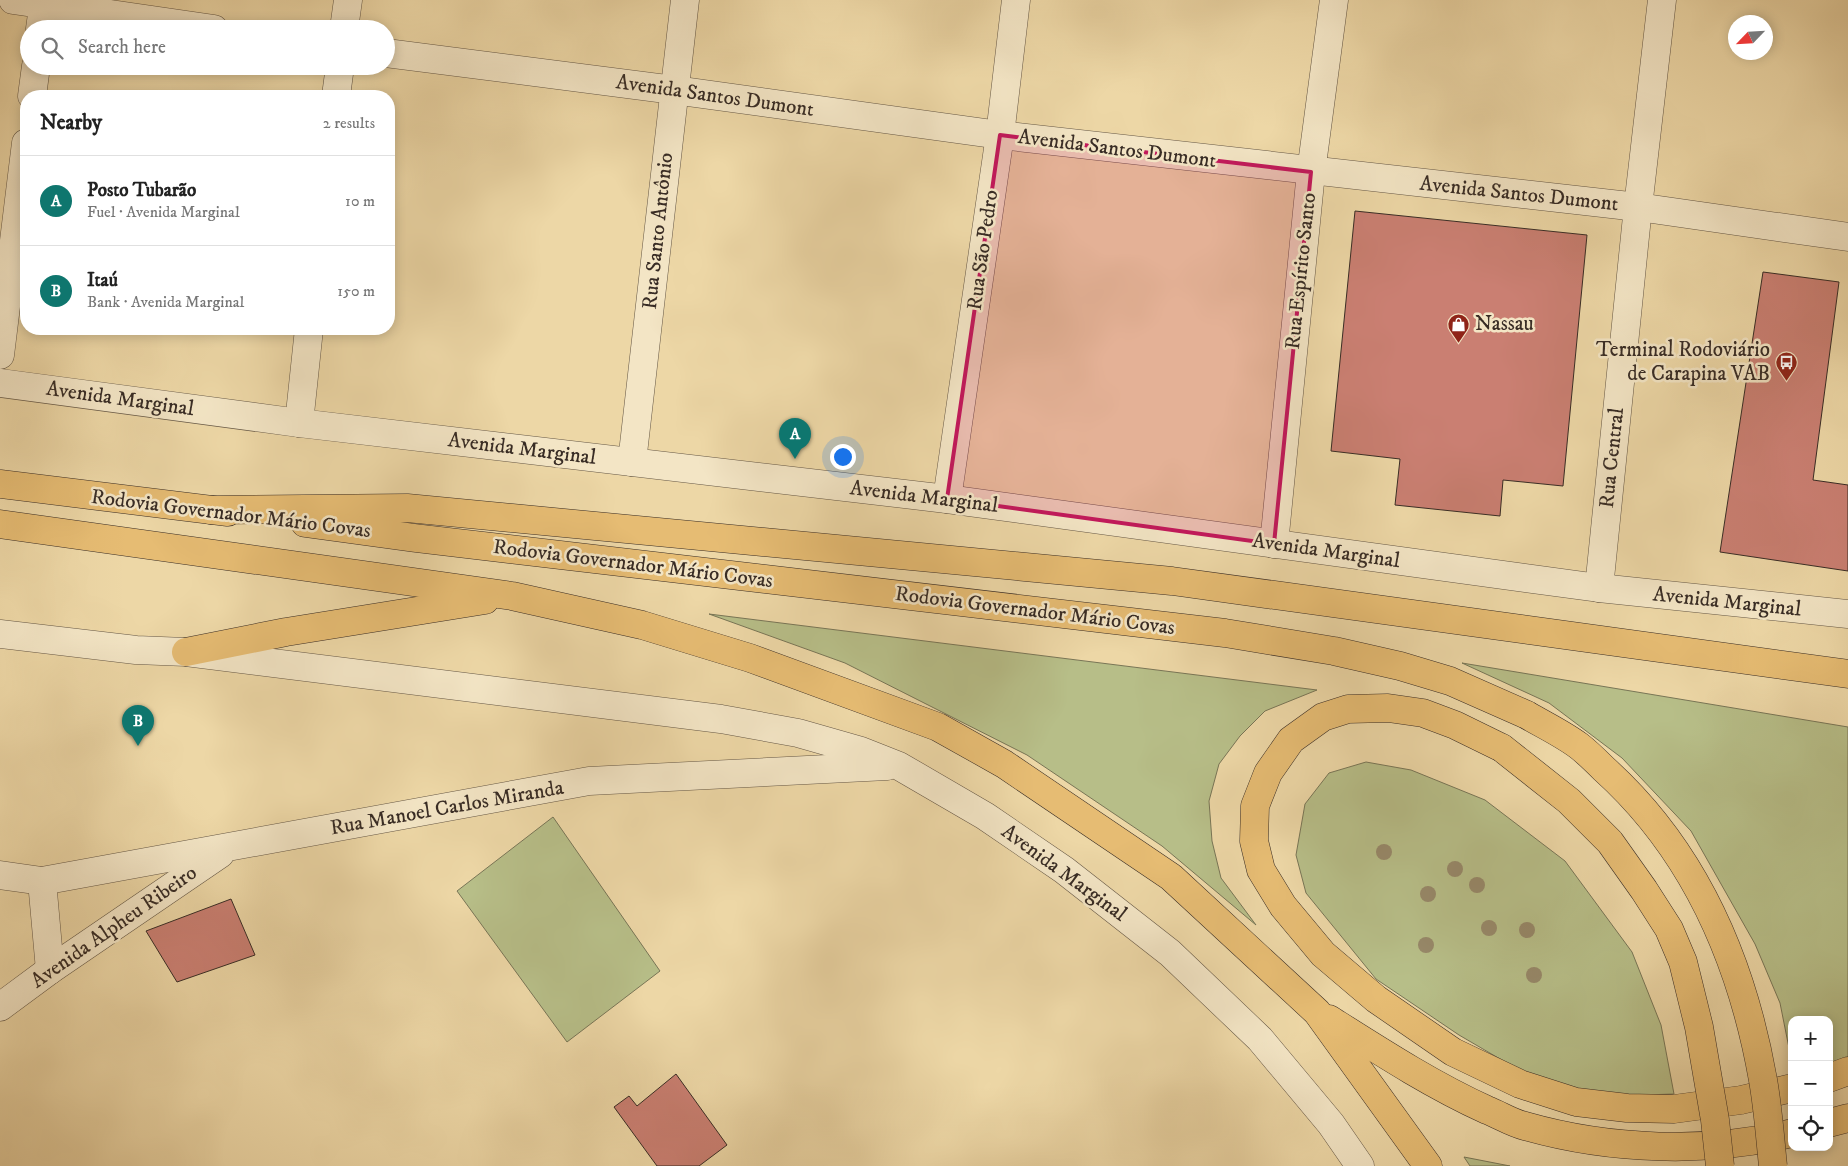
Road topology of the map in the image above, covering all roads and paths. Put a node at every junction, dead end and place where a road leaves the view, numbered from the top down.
1 (13, 0) edge
2 (348, 0) edge
3 (685, 0) edge
4 (1016, 0) edge
5 (1334, 0) edge
6 (1662, 0) edge
7 (43, 11) edge
8 (128, 20) edge
9 (345, 20) edge
10 (395, 54) edge
11 (35, 75) edge
12 (339, 75) edge
13 (33, 90) edge
14 (337, 90) edge
15 (674, 90) junction
16 (1000, 135) junction
17 (1311, 172) junction
18 (20, 192) edge
19 (1638, 208) junction
20 (1848, 237) edge
21 (308, 335) edge
22 (0, 355) edge
23 (0, 383) edge
24 (299, 423) junction
25 (632, 462) junction
26 (0, 484) edge
27 (946, 499) junction
28 (211, 510) junction
29 (0, 524) edge
30 (1274, 544) junction
31 (1599, 588) junction
32 (512, 596) junction
33 (1848, 614) edge
34 (0, 634) edge
35 (186, 652) junction
36 (1848, 674) edge
37 (899, 766) junction
38 (229, 848) junction
39 (0, 875) edge
40 (42, 881) junction
41 (50, 970) junction
42 (0, 1007) edge
43 (1317, 1012) junction
44 (1848, 1071) edge
45 (1833, 1077) edge
46 (1788, 1089) edge
47 (1712, 1104) edge
48 (1712, 1104) edge
49 (1712, 1104) edge
50 (1712, 1104) edge
51 (1848, 1118) edge
52 (1833, 1122) edge
53 (1788, 1134) edge
54 (1360, 1166) edge
55 (1428, 1166) edge
56 (1720, 1166) edge
57 (1773, 1166) edge

1 - 7 street
2 - 9 street
3 - 15 street, Rua Santo Antônio
4 - 16 street, Rua São Pedro
5 - 17 street, Rua Espírito Santo
6 - 19 street, Rua Central
7 - 8 street
10 - 15 street, Avenida Santos Dumont
11 - 13 street
12 - 14 street
15 - 16 street, Avenida Santos Dumont
15 - 25 street, Rua Santo Antônio
16 - 17 street, Avenida Santos Dumont
16 - 27 street, Rua São Pedro
17 - 19 street, Avenida Santos Dumont
17 - 30 street, Rua Espírito Santo
18 - 22 street
19 - 20 street, Avenida Santos Dumont
19 - 31 street, Rua Central
21 - 24 street
23 - 24 street, Avenida Marginal
24 - 25 street, Avenida Marginal
25 - 27 street, Avenida Marginal
26 - 28 main road, Rodovia Governador Mário Covas
27 - 30 street, Avenida Marginal
28 - 36 main road
28 - 57 main road, Rodovia Governador Mário Covas, bridge
29 - 32 main road, Rodovia Governador Mário Covas
30 - 31 street, Avenida Marginal
31 - 33 street, Avenida Marginal
32 - 35 main road
32 - 43 main road, Rodovia Governador Mário Covas
34 - 35 street, Avenida Marginal
35 - 37 street, Avenida Marginal
37 - 38 street, Rua Manoel Carlos Miranda
37 - 54 street, Avenida Marginal
38 - 40 street, Rua Manoel Carlos Miranda
38 - 41 street, Avenida Alpheu Ribeiro
39 - 40 street, Rua Manoel Carlos Miranda
40 - 41 street
41 - 42 street, Avenida Alpheu Ribeiro
43 - 53 main road
43 - 55 main road, Rodovia Governador Mário Covas
44 - 45 main road
46 - 47 main road, bridge
48 - 49 main road, bridge
50 - 56 main road, bridge
51 - 52 main road

